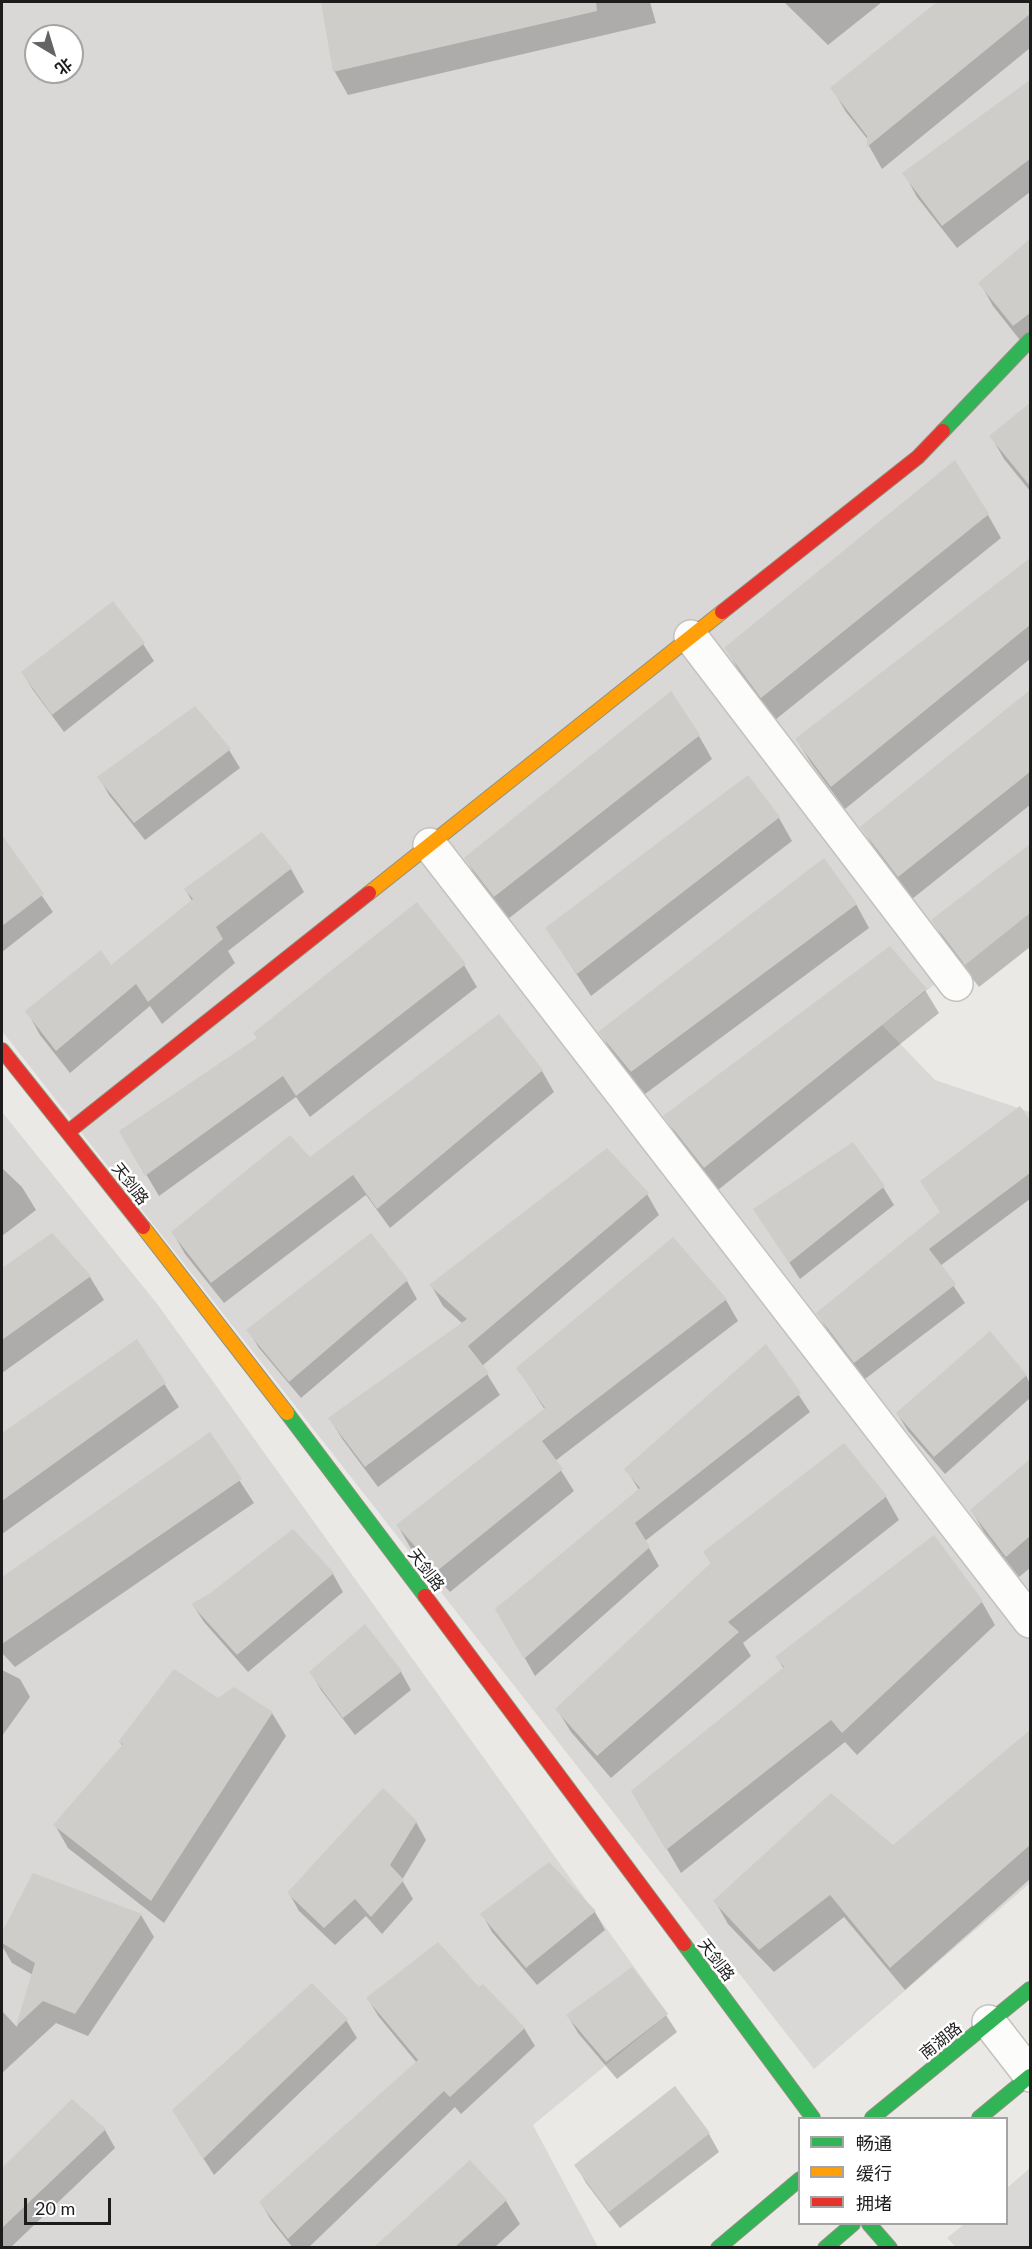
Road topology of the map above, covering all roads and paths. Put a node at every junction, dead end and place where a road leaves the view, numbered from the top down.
1 (1030, 340) edge
2 (691, 637) junction
3 (430, 844) junction
4 (956, 984) dead end
5 (2, 1050) edge
6 (68, 1132) junction
7 (1030, 1621) edge
8 (1030, 1989) edge
9 (989, 2022) junction
10 (1030, 2075) edge
11 (812, 2117) edge
12 (873, 2117) edge
13 (980, 2117) edge
14 (798, 2181) edge
15 (851, 2225) edge
16 (871, 2225) edge
17 (718, 2247) edge
18 (825, 2247) edge
19 (890, 2247) edge

1 - 2 street
2 - 3 street
2 - 4 street
3 - 6 street
3 - 7 street
5 - 6 street, 天剑路
6 - 11 street, 天剑路
8 - 9 street, 南湖路
9 - 10 street
9 - 12 street, 南湖路
10 - 13 street
14 - 17 street
15 - 18 street
16 - 19 street

